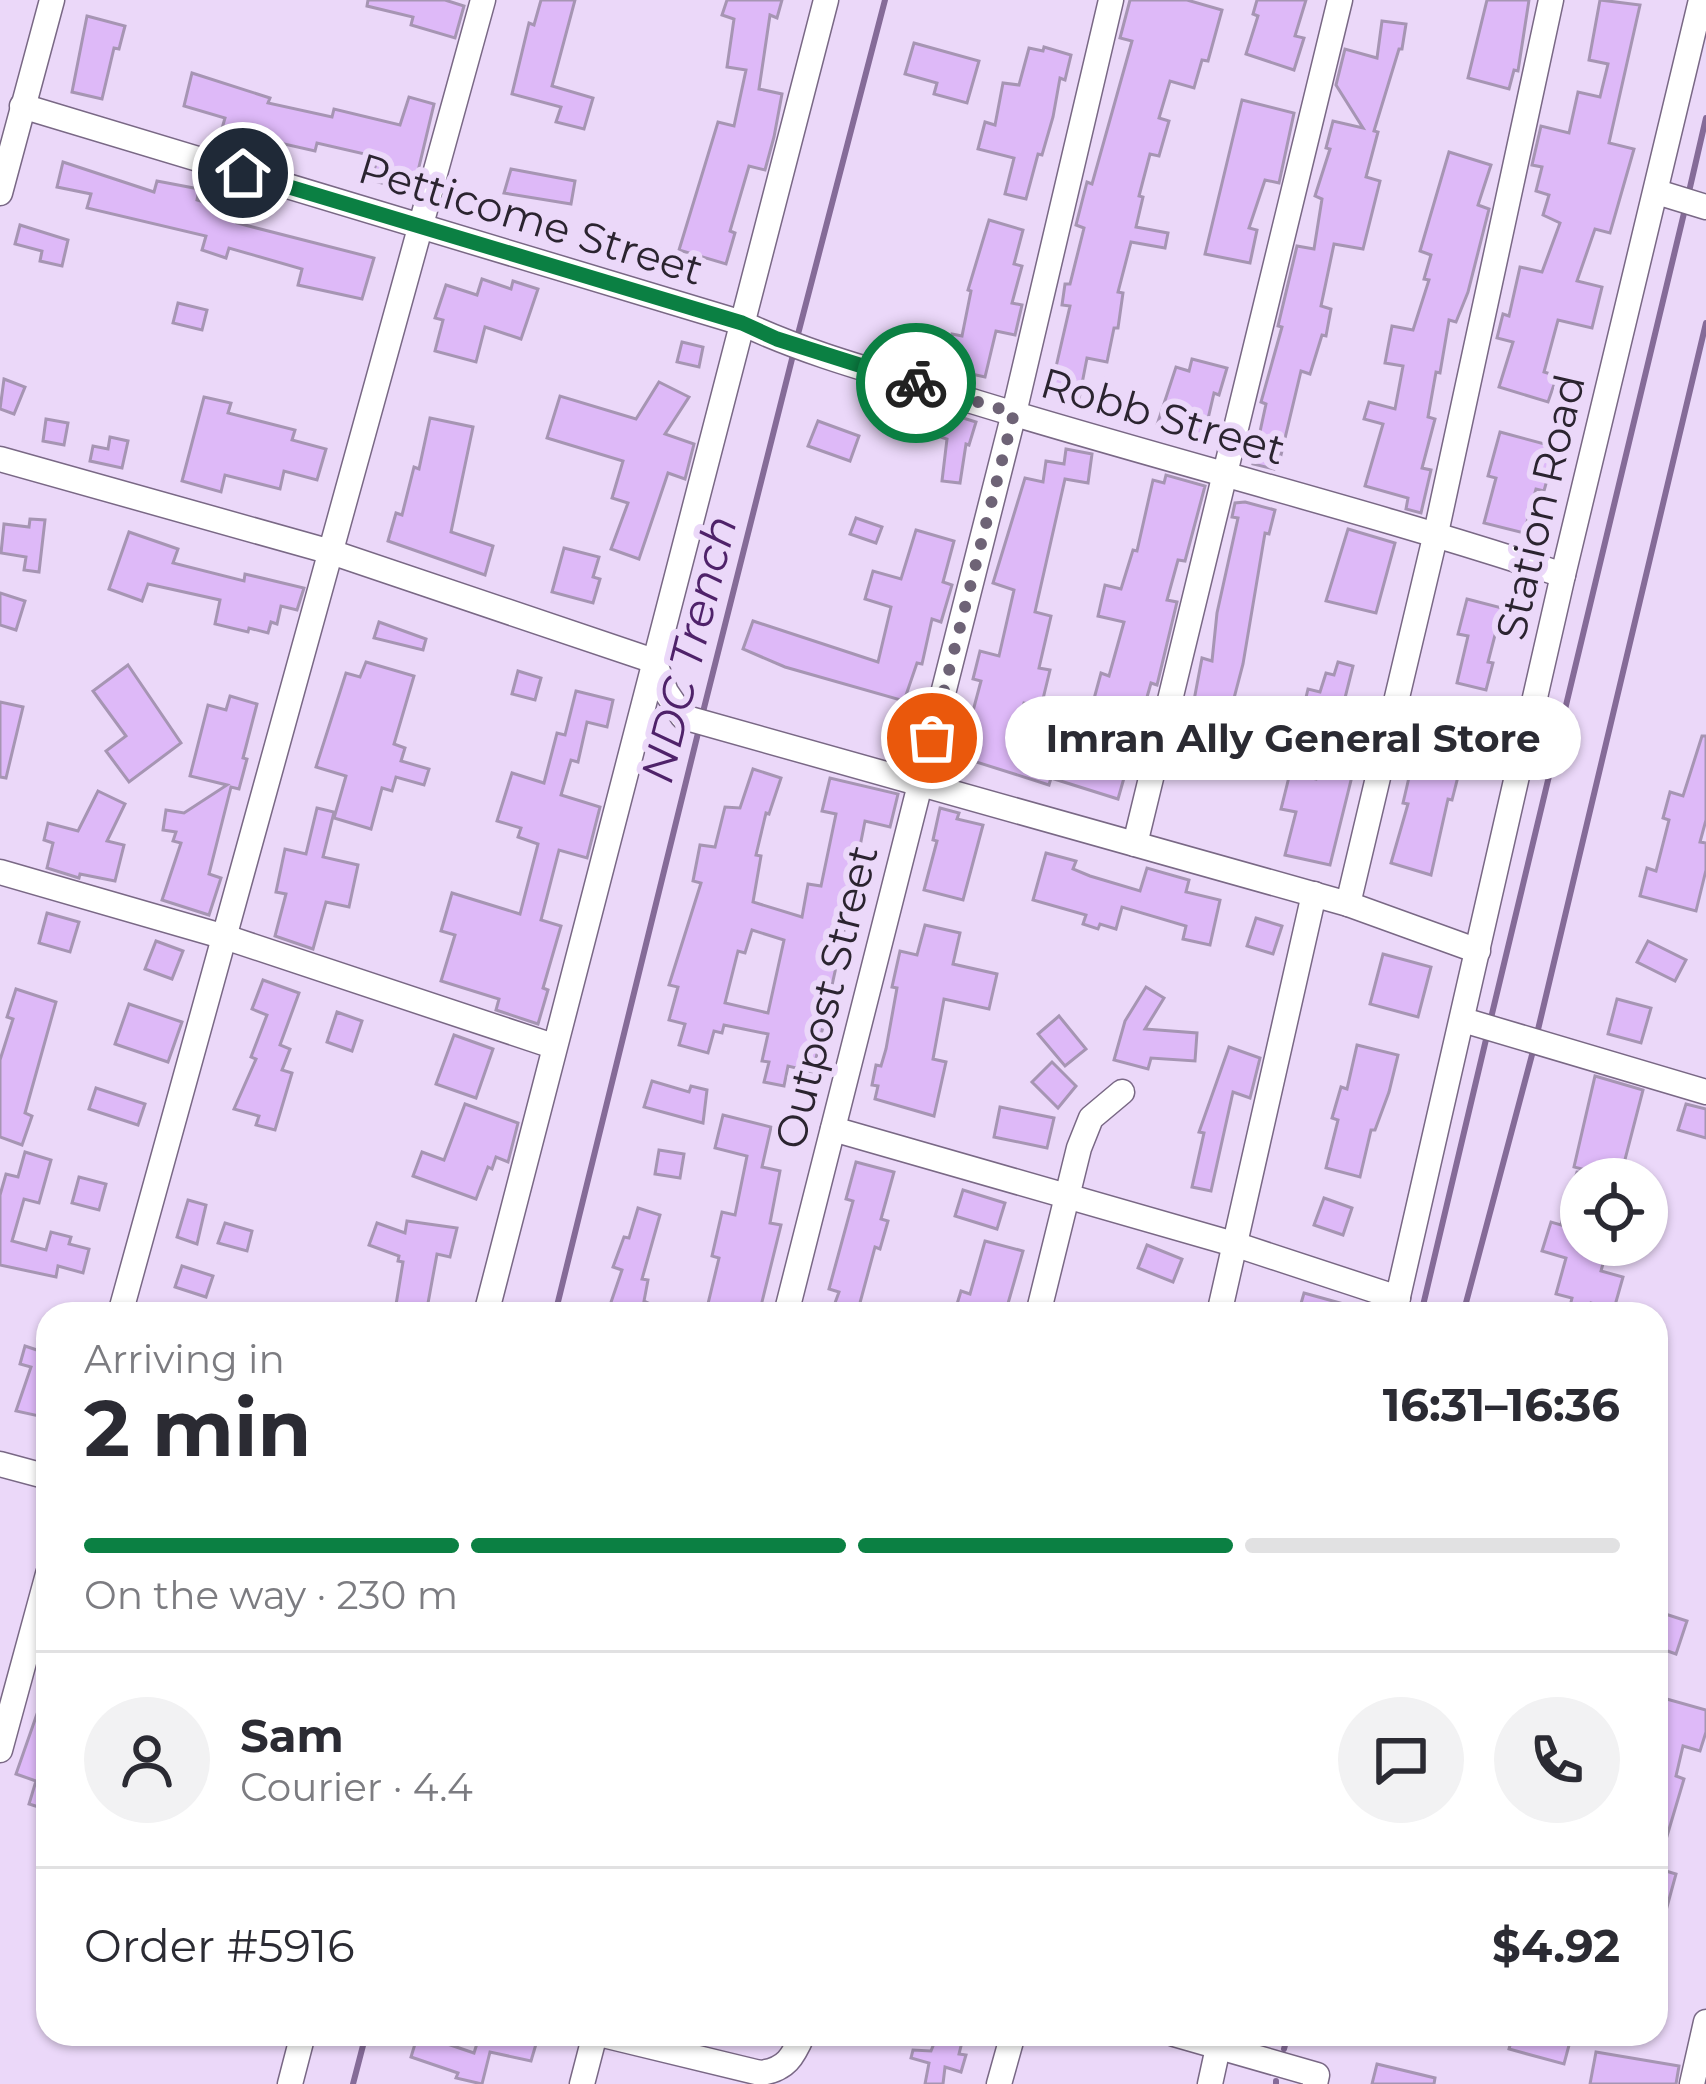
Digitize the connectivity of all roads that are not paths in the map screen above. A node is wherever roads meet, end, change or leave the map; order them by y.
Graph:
1 (52, 0) edge
2 (483, 0) edge
3 (826, 0) edge
4 (1111, 0) edge
5 (1340, 0) edge
6 (1551, 0) edge
7 (1701, 0) edge
8 (22, 106) junction
9 (1657, 192) junction
10 (0, 193) edge
11 (1706, 207) edge
12 (420, 226) junction
13 (742, 323) junction
14 (777, 339) joint
15 (1014, 413) junction
16 (0, 459) edge
17 (1226, 475) junction
18 (1436, 533) junction
19 (331, 552) junction
20 (1563, 575) junction
21 (653, 661) junction
22 (920, 784) junction
23 (1135, 844) junction
24 (0, 872) edge
25 (1314, 895) junction
26 (1348, 904) junction
27 (225, 937) junction
28 (1478, 951) junction
29 (1463, 1020) junction
30 (553, 1046) junction
31 (1122, 1092) dead end
32 (1706, 1092) edge
33 (833, 1129) junction
34 (1068, 1195) junction
35 (1237, 1245) junction
36 (123, 1302) edge
37 (489, 1302) edge
38 (789, 1302) edge
39 (1041, 1302) edge
40 (1222, 1302) edge
41 (1386, 1302) edge
42 (1397, 1302) edge
43 (0, 1464) edge
44 (36, 1474) edge
45 (36, 1618) edge
46 (0, 1750) edge
47 (1706, 2022) edge
48 (300, 2046) edge
49 (593, 2046) edge
50 (647, 2046) edge
51 (796, 2046) edge
52 (1010, 2046) edge
53 (1219, 2046) edge
54 (1237, 2046) edge
55 (290, 2084) edge
56 (582, 2084) edge
57 (999, 2084) edge
58 (1210, 2084) edge
59 (1315, 2084) edge
60 (1691, 2084) edge

1 - 8 street
2 - 12 street
3 - 13 street
4 - 15 street, Outpost Street
5 - 17 street
6 - 18 street
7 - 9 street, Station Road
8 - 10 street
8 - 12 street, Petticome Street
9 - 11 street
9 - 20 street, Station Road
12 - 13 street, Petticome Street
12 - 19 street
13 - 14 street, Petticome Street
13 - 21 street
14 - 15 street, Robb Street
15 - 17 street, Robb Street
15 - 22 street, Outpost Street
16 - 19 street
17 - 18 street, Robb Street
17 - 23 street
18 - 20 street, Robb Street
18 - 26 street
19 - 21 street
19 - 27 street
20 - 28 street, Station Road
21 - 22 street
21 - 30 street
22 - 23 street
22 - 33 street, Outpost Street
23 - 25 street
24 - 27 street
25 - 26 street
25 - 35 street
26 - 28 street
27 - 30 street
27 - 36 street
28 - 29 street, Station Road
29 - 32 street
29 - 42 street, Station Road
30 - 37 street
31 - 34 street
33 - 34 street
33 - 38 street, Outpost Street
34 - 35 street
34 - 39 street
35 - 40 street
35 - 41 street
43 - 44 street
45 - 46 street
47 - 60 street
48 - 55 street
49 - 56 street
50 - 51 street
52 - 57 street
53 - 58 street
54 - 59 street

